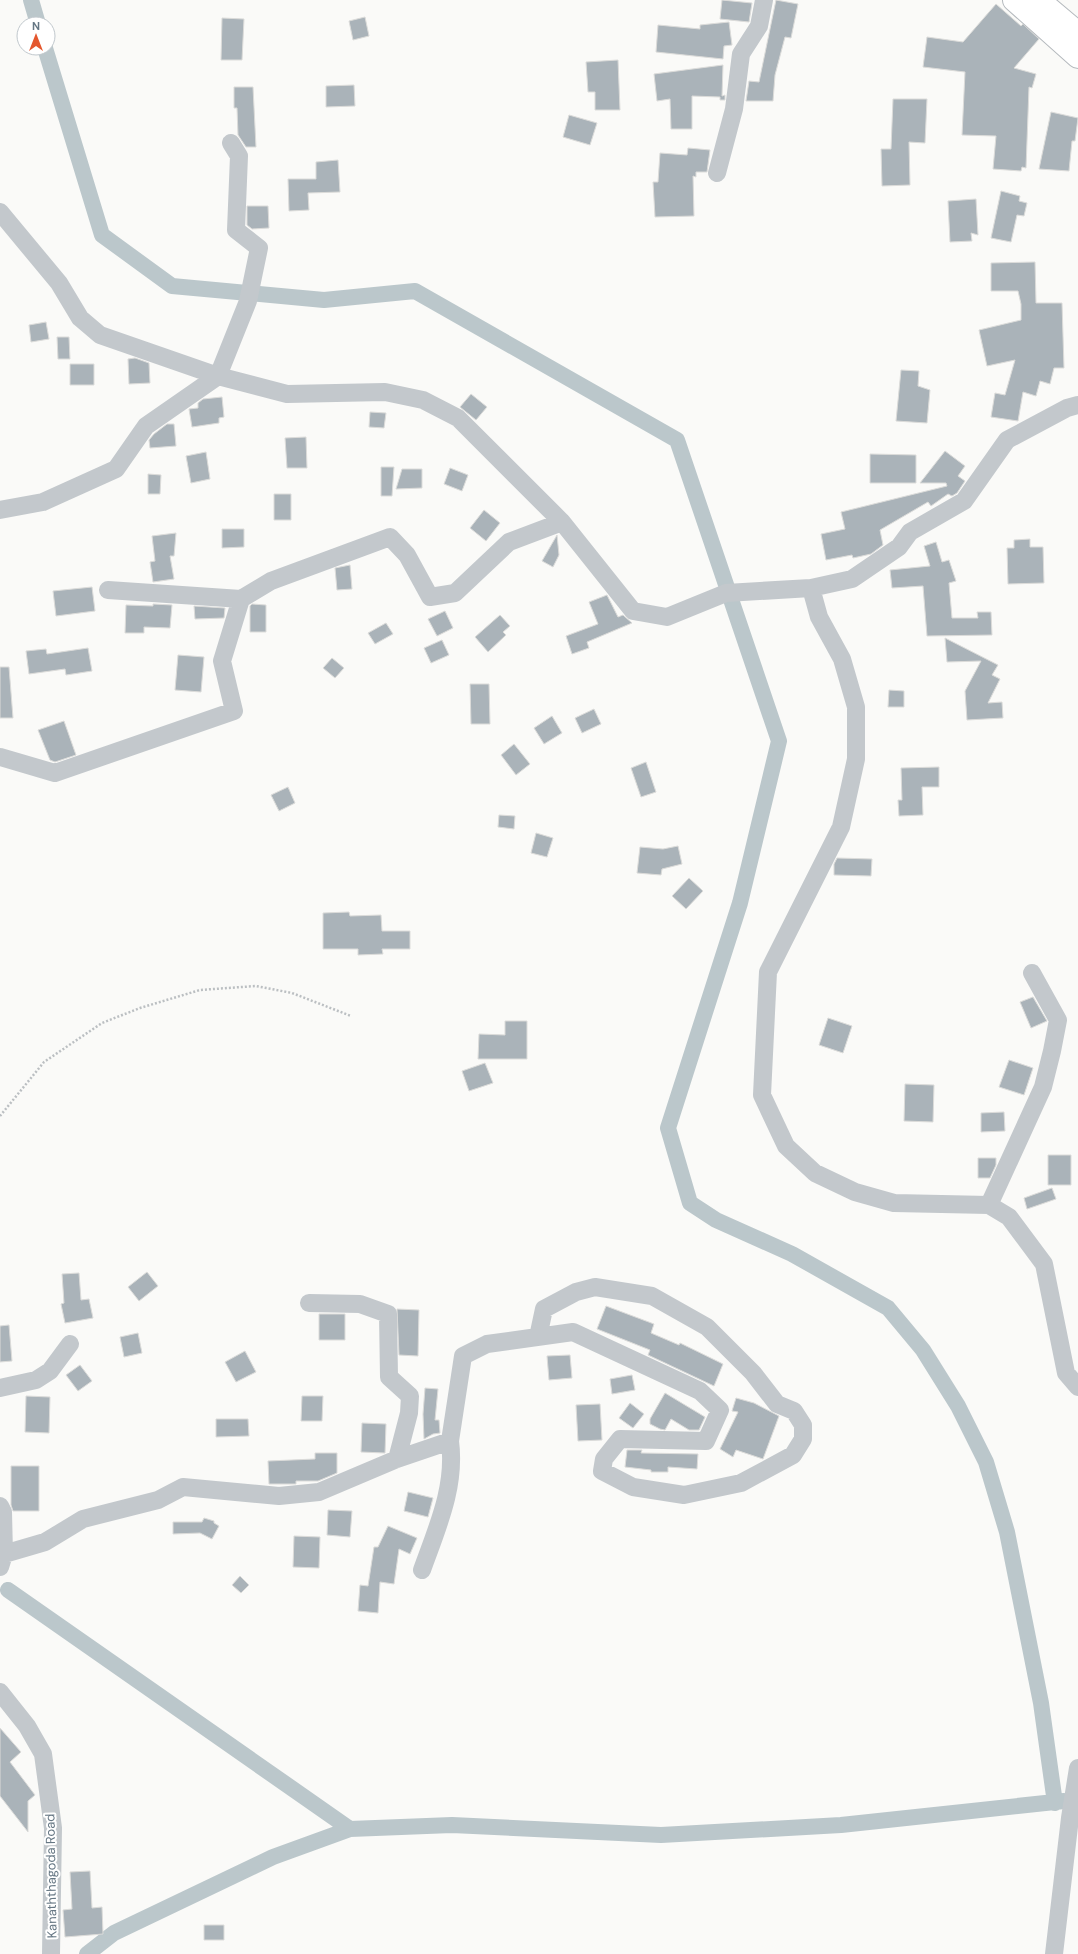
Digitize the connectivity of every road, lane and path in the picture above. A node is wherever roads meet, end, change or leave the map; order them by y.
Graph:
1 (764, 0) edge
2 (1014, 0) edge
3 (1038, 0) edge
4 (1078, 33) edge
5 (1078, 57) edge
6 (231, 143) dead end
7 (717, 173) dead end
8 (0, 212) edge
9 (218, 376) junction
10 (1078, 405) edge
11 (0, 510) edge
12 (562, 522) junction
13 (811, 588) junction
14 (108, 590) dead end
15 (241, 599) junction
16 (0, 757) edge
17 (1032, 973) dead end
18 (351, 1016) dead end
19 (0, 1116) edge
20 (989, 1205) junction
21 (309, 1302) dead end
22 (538, 1337) junction
23 (70, 1344) dead end
24 (1078, 1387) edge
25 (0, 1388) edge
26 (450, 1441) junction
27 (397, 1459) junction
28 (0, 1506) edge
29 (2, 1560) edge
30 (422, 1570) dead end
31 (0, 1692) edge
32 (1078, 1768) edge
33 (51, 1954) edge
34 (1054, 1954) edge

1 - 7 street
2 - 5 highway
3 - 4 highway
6 - 9 street
8 - 9 street
9 - 11 street
9 - 12 street
10 - 13 street
12 - 13 street
12 - 15 street
13 - 20 street
14 - 15 street
15 - 16 street
17 - 20 street
18 - 19 path
20 - 24 street
21 - 27 street
22 - 22 street
22 - 26 street
23 - 25 street
26 - 27 street
26 - 30 street
27 - 29 street
28 - 29 street
31 - 33 street, Kanaththagoda Road
32 - 34 street

